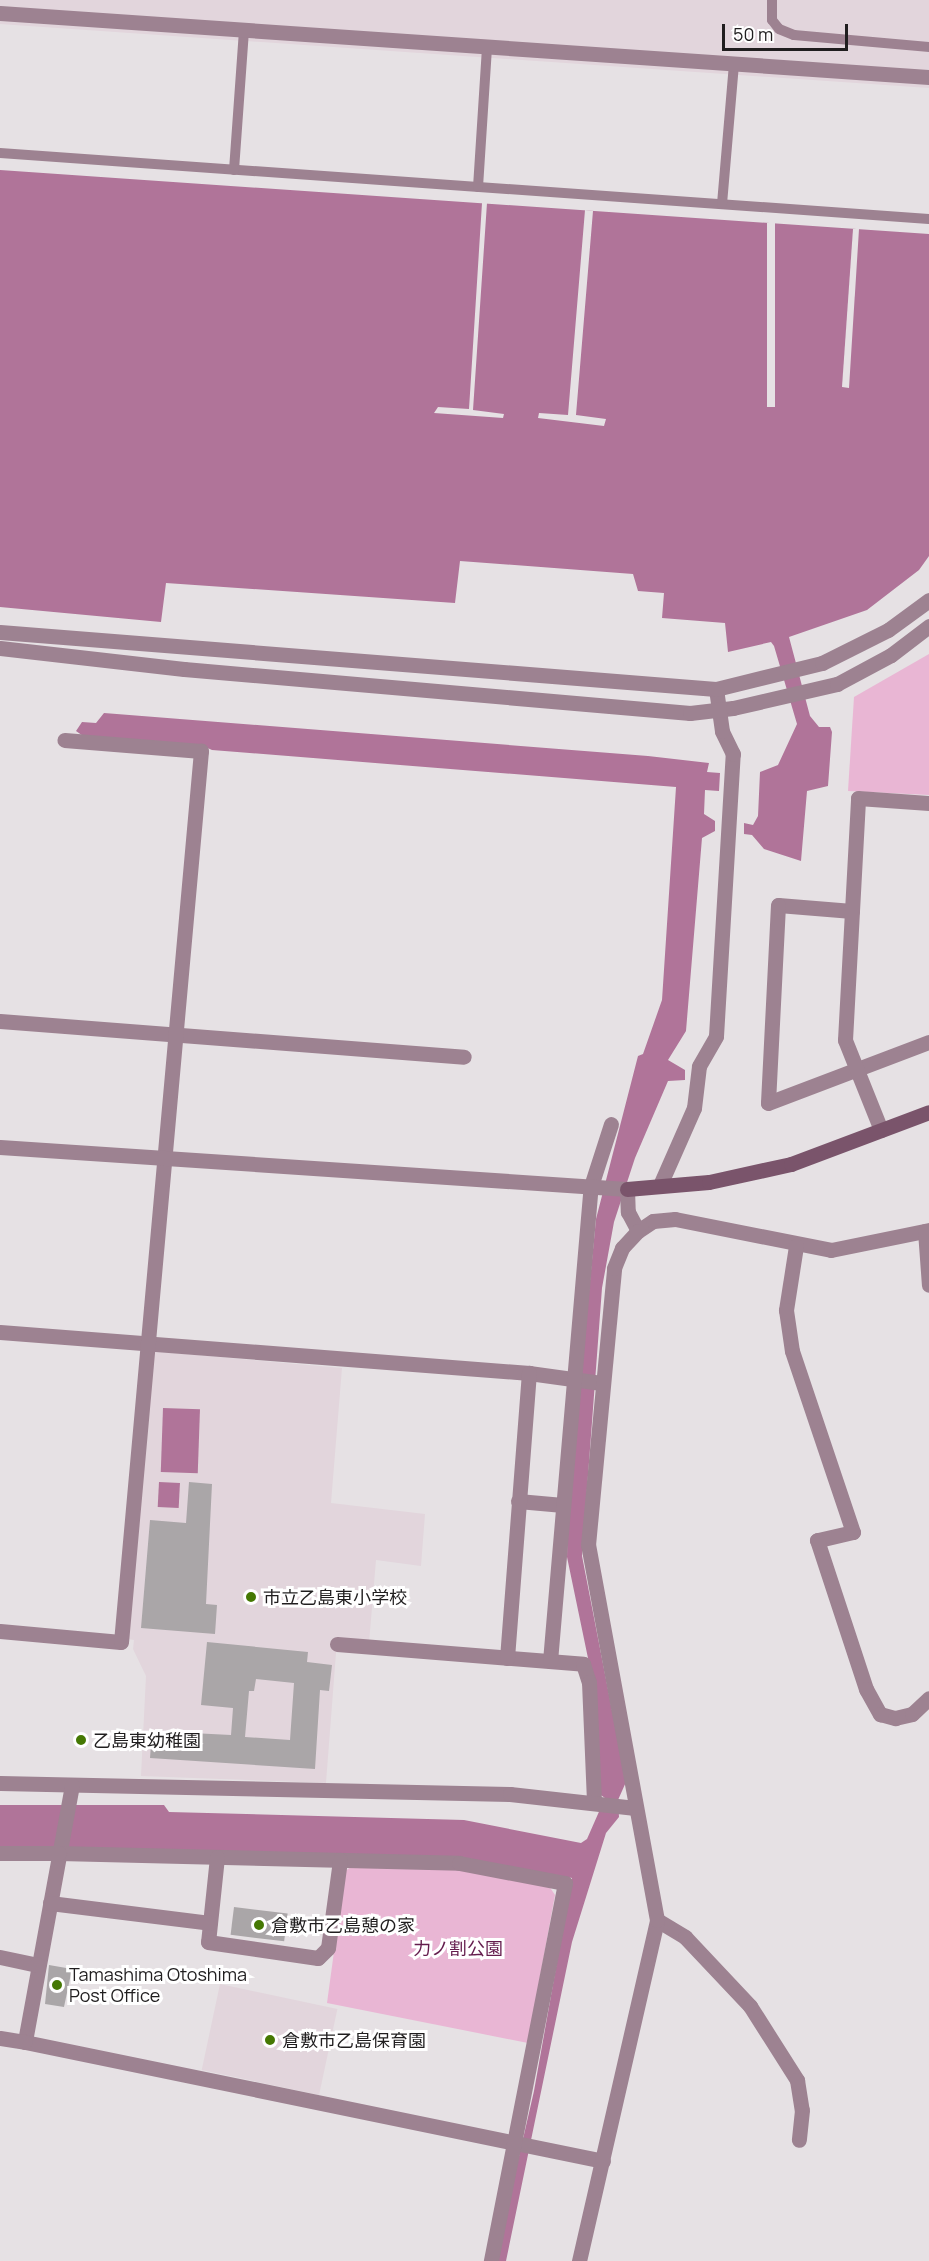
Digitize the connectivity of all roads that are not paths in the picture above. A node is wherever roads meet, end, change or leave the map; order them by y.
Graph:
1 (772, 0) edge
2 (0, 13) edge
3 (244, 30) junction
4 (929, 47) edge
5 (488, 48) junction
6 (734, 63) junction
7 (929, 77) edge
8 (0, 153) edge
9 (234, 170) junction
10 (478, 187) junction
11 (722, 204) junction
12 (929, 219) edge
13 (929, 600) edge
14 (929, 626) edge
15 (0, 632) edge
16 (0, 648) edge
17 (716, 689) junction
18 (719, 710) junction
19 (64, 740) dead end
20 (929, 803) edge
21 (852, 911) junction
22 (0, 1021) edge
23 (174, 1035) junction
24 (929, 1042) edge
25 (464, 1057) dead end
26 (856, 1069) junction
27 (929, 1112) edge
28 (611, 1124) dead end
29 (881, 1130) junction
30 (0, 1148) edge
31 (164, 1157) junction
32 (660, 1185) junction
33 (591, 1186) junction
34 (627, 1189) junction
35 (638, 1231) junction
36 (927, 1231) edge
37 (796, 1246) junction
38 (929, 1285) edge
39 (0, 1332) edge
40 (148, 1343) junction
41 (529, 1373) junction
42 (574, 1378) junction
43 (601, 1383) junction
44 (518, 1501) junction
45 (562, 1504) junction
46 (0, 1631) edge
47 (337, 1644) dead end
48 (507, 1658) junction
49 (550, 1661) junction
50 (584, 1664) junction
51 (610, 1667) junction
52 (929, 1698) edge
53 (0, 1783) edge
54 (72, 1785) junction
55 (594, 1803) junction
56 (635, 1808) junction
57 (0, 1853) edge
58 (59, 1853) junction
59 (217, 1857) junction
60 (339, 1860) junction
61 (50, 1903) junction
62 (657, 1920) junction
63 (210, 1923) junction
64 (0, 1957) edge
65 (38, 1965) junction
66 (0, 2038) edge
67 (25, 2042) junction
68 (799, 2140) dead end
69 (516, 2145) junction
70 (603, 2161) junction
71 (491, 2261) edge
72 (579, 2261) edge

1 - 4 lane
2 - 3 street
3 - 5 street
3 - 9 lane
5 - 6 street
5 - 10 lane
6 - 7 street
6 - 11 lane
8 - 9 lane
9 - 10 lane
10 - 11 lane
11 - 12 lane
13 - 17 street
14 - 18 street
15 - 17 street
16 - 18 street
17 - 18 street
18 - 32 street
19 - 23 street
20 - 21 street
21 - 26 street
21 - 26 street
22 - 23 street
23 - 25 street
23 - 31 street
24 - 26 street
26 - 29 street
27 - 29 main road
28 - 33 street
29 - 32 main road
30 - 31 street
31 - 33 street
31 - 40 street
32 - 34 main road
33 - 34 street
33 - 42 street
34 - 35 street
35 - 37 street
35 - 43 street
36 - 37 street
36 - 38 street
37 - 52 street
39 - 40 street
40 - 41 street
40 - 46 street
41 - 42 street
41 - 44 street
42 - 43 street
42 - 45 street
43 - 51 street
44 - 45 street
44 - 48 street
45 - 49 street
47 - 48 street
48 - 49 street
49 - 50 street
50 - 51 street
50 - 55 street
51 - 56 street
53 - 54 street
54 - 55 street
54 - 58 street
55 - 56 street
56 - 62 street
57 - 58 street
58 - 59 street
58 - 61 street
59 - 60 street
59 - 63 street
60 - 63 street
60 - 69 street
61 - 63 street
61 - 65 street
62 - 68 street
62 - 70 street
64 - 65 street
65 - 67 street
66 - 67 street
67 - 69 street
69 - 70 street
69 - 71 street
70 - 72 street

